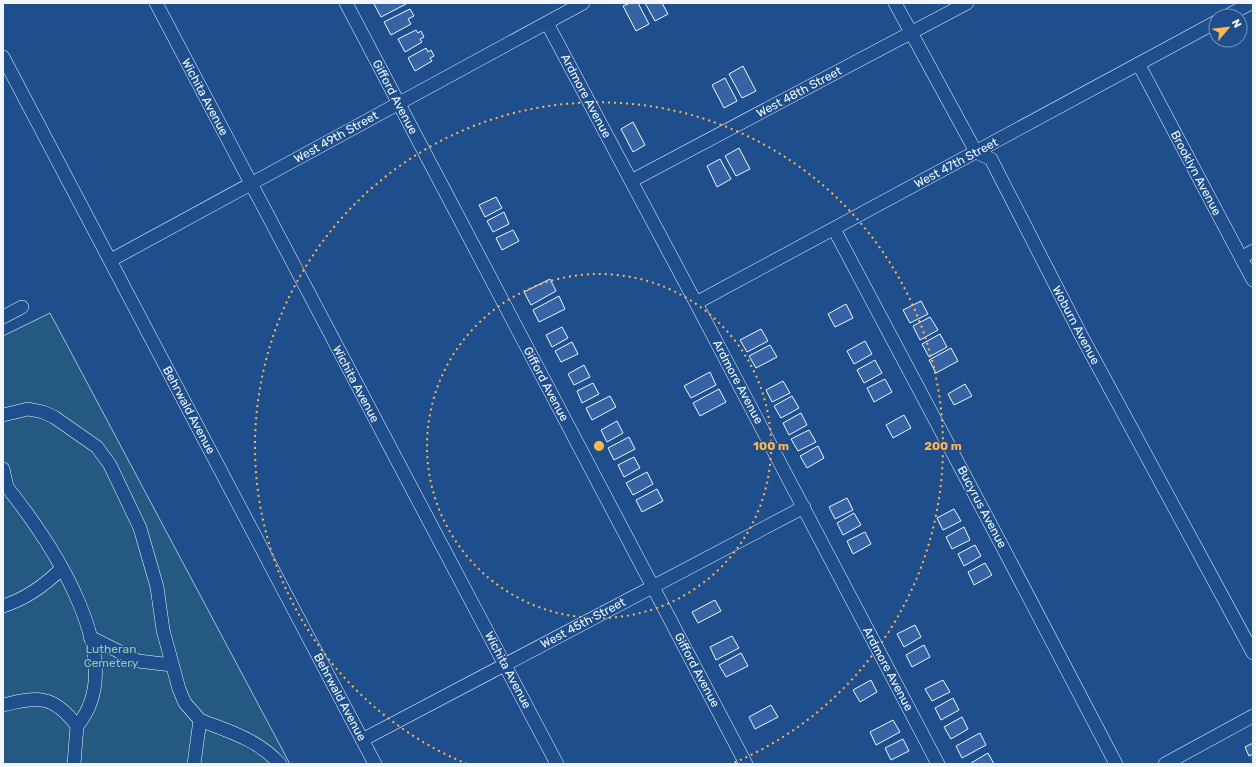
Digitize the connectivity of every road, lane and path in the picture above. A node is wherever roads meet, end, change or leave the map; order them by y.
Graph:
1 (156, 3) edge
2 (346, 3) edge
3 (583, 3) edge
4 (895, 3) edge
5 (967, 3) edge
6 (1251, 3) edge
7 (1242, 8) edge
8 (546, 22) junction
9 (1208, 26) edge
10 (911, 34) junction
11 (3, 57) edge
12 (1139, 65) junction
13 (6, 72) edge
14 (398, 103) junction
15 (976, 152) junction
16 (631, 181) junction
17 (250, 185) junction
18 (834, 229) junction
19 (1253, 251) edge
20 (1241, 258) junction
21 (111, 260) junction
22 (1253, 280) edge
23 (696, 303) junction
24 (22, 307) dead end
25 (3, 317) edge
26 (3, 415) edge
27 (3, 469) edge
28 (5, 486) edge
29 (804, 507) junction
30 (61, 569) junction
31 (652, 586) junction
32 (3, 606) edge
33 (90, 637) junction
34 (1253, 653) edge
35 (505, 664) junction
36 (172, 665) junction
37 (3, 705) edge
38 (1253, 716) edge
39 (200, 720) junction
40 (76, 726) junction
41 (362, 740) junction
42 (74, 764) edge
43 (194, 764) edge
44 (280, 764) edge
45 (375, 764) edge
46 (557, 764) edge
47 (746, 764) edge
48 (938, 764) edge
49 (1116, 764) edge
50 (1165, 764) edge

1 - 17 street, Wichita Avenue
2 - 14 street, Gifford Avenue
3 - 8 street, West 49th Street
4 - 10 street, Woburn Avenue
5 - 10 street, West 48th Street
6 - 7 street
8 - 14 street, West 49th Street
8 - 16 street, Ardmore Avenue
9 - 12 street, West 47th Street
10 - 15 street, Woburn Avenue
10 - 16 street, West 48th Street
11 - 13 street, Behrwald Avenue
12 - 15 street, West 47th Street
12 - 20 street, Brooklyn Avenue
13 - 21 street, Behrwald Avenue
14 - 17 street, West 49th Street
14 - 31 street, Gifford Avenue
15 - 18 street, West 47th Street
15 - 34 street, Woburn Avenue
16 - 23 street, Ardmore Avenue
17 - 21 street, West 49th Street
17 - 35 street, Wichita Avenue
18 - 23 street, West 47th Street
18 - 49 street, Bucyrus Avenue
19 - 20 street
20 - 22 street, Brooklyn Avenue
21 - 41 street, Behrwald Avenue
23 - 29 street, Ardmore Avenue
24 - 25 street
26 - 36 street
27 - 28 street
28 - 30 street
29 - 31 street, West 45th Street
29 - 48 street, Ardmore Avenue
30 - 32 street
30 - 33 street
31 - 35 street, West 45th Street
31 - 47 street, Gifford Avenue
33 - 36 street
33 - 40 street
35 - 41 street, West 45th Street
35 - 46 street, Wichita Avenue
36 - 39 street
37 - 40 street
38 - 50 street
39 - 43 street
39 - 44 street
40 - 42 street
41 - 45 street, Behrwald Avenue

